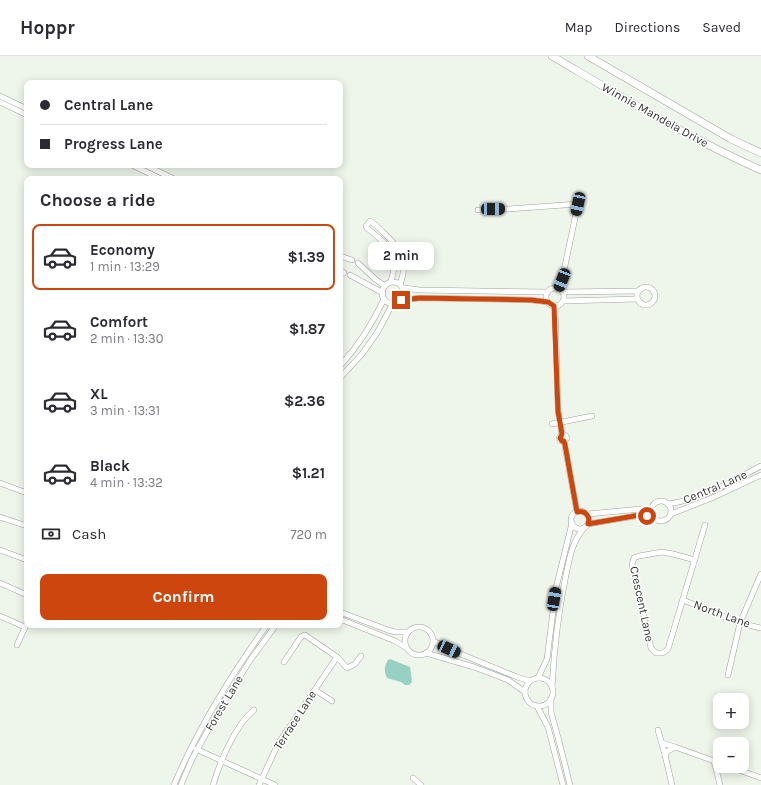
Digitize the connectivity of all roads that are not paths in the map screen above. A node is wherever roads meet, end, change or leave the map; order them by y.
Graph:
1 (552, 56) edge
2 (588, 56) edge
3 (0, 96) edge
4 (0, 102) edge
5 (24, 108) edge
6 (24, 114) edge
7 (761, 152) edge
8 (138, 168) edge
9 (150, 168) edge
10 (761, 170) edge
11 (156, 176) edge
12 (168, 176) edge
13 (478, 210) dead end
14 (343, 257) edge
15 (352, 260) dead end
16 (358, 263) dead end
17 (350, 276) dead end
18 (391, 282) junction
19 (385, 286) junction
20 (402, 286) junction
21 (561, 290) junction
22 (638, 291) junction
23 (547, 292) junction
24 (383, 293) junction
25 (384, 299) junction
26 (637, 299) junction
27 (401, 300) junction
28 (563, 301) junction
29 (548, 302) junction
30 (393, 303) junction
31 (554, 306) junction
32 (343, 362) edge
33 (343, 375) edge
34 (592, 416) dead end
35 (560, 422) junction
36 (552, 424) dead end
37 (761, 466) edge
38 (761, 475) edge
39 (0, 483) edge
40 (24, 492) edge
41 (668, 504) junction
42 (652, 508) junction
43 (577, 512) junction
44 (588, 514) junction
45 (671, 514) junction
46 (0, 517) edge
47 (654, 518) junction
48 (572, 523) junction
49 (588, 524) junction
50 (24, 525) edge
51 (706, 525) dead end
52 (584, 528) junction
53 (1, 552) edge
54 (24, 559) edge
55 (695, 560) junction
56 (761, 574) edge
57 (0, 583) edge
58 (24, 594) edge
59 (683, 600) junction
60 (343, 613) edge
61 (0, 616) edge
62 (343, 620) edge
63 (740, 622) junction
64 (24, 624) edge
65 (25, 628) edge
66 (265, 628) edge
67 (274, 628) edge
68 (761, 628) edge
69 (408, 632) junction
70 (432, 641) junction
71 (17, 645) dead end
72 (406, 647) junction
73 (426, 653) junction
74 (361, 656) dead end
75 (337, 657) junction
76 (284, 662) dead end
77 (728, 675) dead end
78 (538, 678) junction
79 (530, 681) junction
80 (552, 687) junction
81 (315, 690) junction
82 (525, 692) junction
83 (551, 698) junction
84 (332, 701) dead end
85 (537, 706) junction
86 (254, 710) dead end
87 (658, 730) dead end
88 (662, 743) junction
89 (192, 747) junction
90 (675, 747) junction
91 (198, 750) junction
92 (665, 755) junction
93 (221, 760) junction
94 (713, 761) edge
95 (717, 773) edge
96 (747, 773) edge
97 (262, 778) junction
98 (413, 778) dead end
99 (761, 778) edge
100 (174, 785) edge
101 (181, 785) edge
102 (213, 785) edge
103 (260, 785) edge
104 (275, 785) edge
105 (421, 785) edge
106 (563, 785) edge
107 (570, 785) edge
108 (672, 785) edge
109 (720, 785) edge

1 - 10 main road, Winnie Mandela Drive
2 - 7 main road, Winnie Mandela Drive
3 - 5 street
4 - 6 street
8 - 11 street
9 - 12 street
13 - 21 street
14 - 15 street
16 - 19 street
17 - 24 street
18 - 19 street
18 - 20 street
18 - 20 street
19 - 24 street
20 - 23 street
20 - 27 street
21 - 22 street
21 - 23 street
21 - 28 street
22 - 26 street
22 - 26 street
23 - 29 street
24 - 25 street
25 - 30 street
25 - 32 street
26 - 28 street
27 - 29 street
27 - 30 street
28 - 31 street
29 - 31 street
30 - 33 street
31 - 35 street
34 - 35 street
35 - 36 street
35 - 43 street
37 - 41 street, Central Lane
38 - 45 street, Central Lane
39 - 40 street
41 - 42 street, Central Lane
41 - 45 street, Central Lane
42 - 44 street, Central Lane
42 - 47 street
43 - 44 street, Central Lane
43 - 48 street
44 - 49 street
45 - 47 street, Central Lane
46 - 50 street
47 - 49 street, Central Lane
48 - 52 street
48 - 78 street
49 - 52 street
51 - 55 street, Crescent Lane
52 - 80 street
53 - 54 street
55 - 59 street, Crescent Lane
55 - 59 street, Crescent Lane
56 - 63 street
57 - 58 street
59 - 63 street, North Lane
60 - 69 street
61 - 64 street
62 - 72 street
63 - 68 street, North Lane
63 - 77 street
65 - 71 street
66 - 89 street, Forest Lane
67 - 91 street, Forest Lane
69 - 70 street
69 - 72 street
70 - 73 street
70 - 79 street
72 - 73 street
73 - 82 street
74 - 75 street
75 - 76 street
75 - 81 street, Terrace Lane
78 - 79 street
78 - 80 street
79 - 82 street
80 - 83 street
81 - 84 street
81 - 97 street, Terrace Lane
82 - 85 street
83 - 85 street
83 - 107 street
85 - 106 street
86 - 93 street
87 - 88 street
88 - 90 street
88 - 92 street
89 - 91 street
89 - 100 street, Forest Lane
90 - 92 street
90 - 94 street
91 - 93 street
91 - 101 street, Forest Lane
92 - 108 street
93 - 97 street
93 - 102 street
95 - 109 street
96 - 99 street
97 - 103 street, Terrace Lane
97 - 104 street
98 - 105 street

